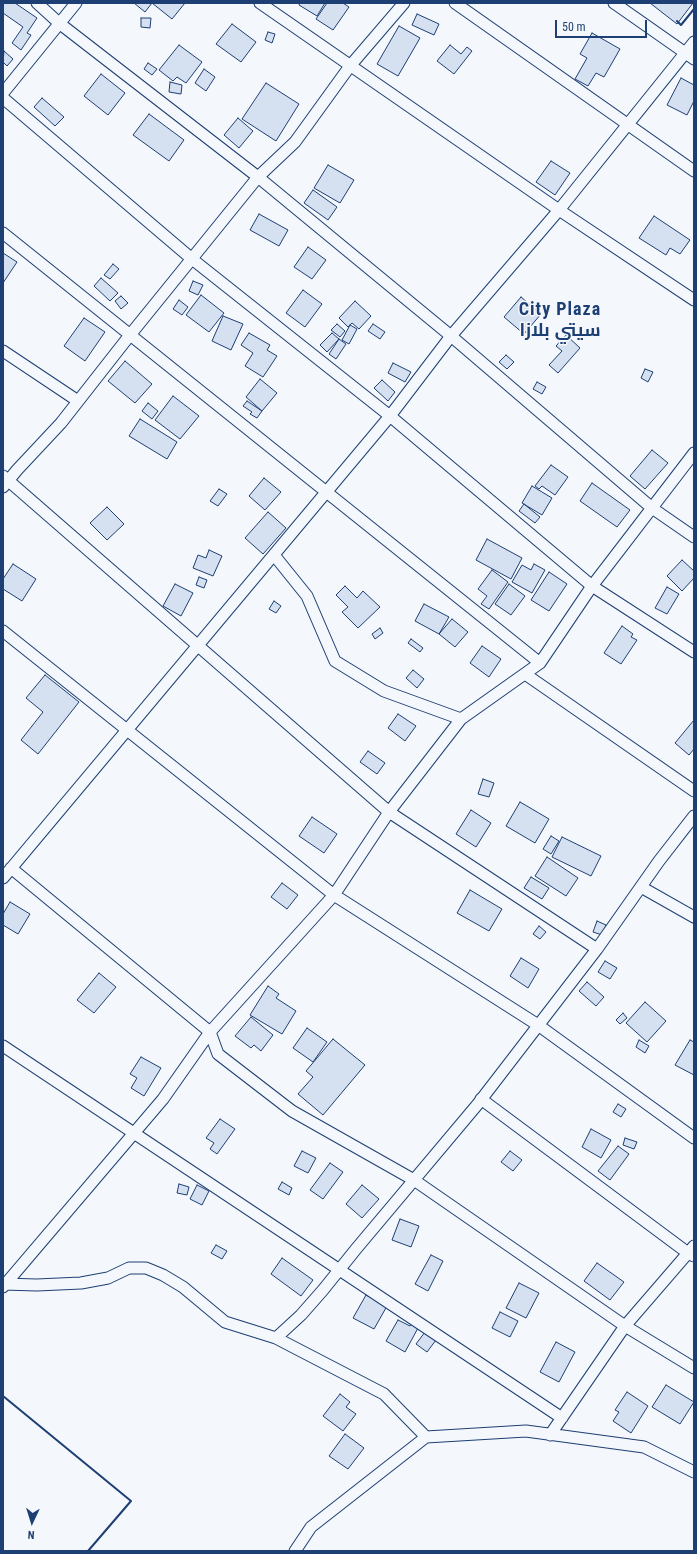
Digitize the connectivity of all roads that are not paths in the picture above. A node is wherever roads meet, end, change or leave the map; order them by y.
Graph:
1 (37, 3) edge
2 (76, 3) edge
3 (260, 3) edge
4 (404, 3) edge
5 (455, 3) edge
6 (614, 3) edge
7 (59, 23) junction
8 (694, 42) edge
9 (689, 56) edge
10 (350, 66) junction
11 (3, 93) edge
12 (3, 98) edge
13 (628, 124) junction
14 (694, 172) edge
15 (258, 177) junction
16 (559, 210) junction
17 (3, 233) edge
18 (192, 258) junction
19 (694, 300) edge
20 (130, 335) junction
21 (451, 336) junction
22 (3, 351) edge
23 (78, 401) junction
24 (390, 416) junction
25 (694, 453) edge
26 (5, 481) edge
27 (326, 493) junction
28 (652, 508) junction
29 (694, 537) edge
30 (274, 556) junction
31 (592, 586) junction
32 (3, 631) edge
33 (198, 645) junction
34 (694, 652) edge
35 (540, 663) junction
36 (525, 674) junction
37 (461, 719) junction
38 (128, 730) junction
39 (694, 791) edge
40 (389, 812) junction
41 (694, 816) edge
42 (11, 868) junction
43 (3, 878) edge
44 (642, 887) junction
45 (334, 895) junction
46 (694, 917) edge
47 (597, 949) junction
48 (538, 1025) junction
49 (210, 1032) junction
50 (3, 1046) edge
51 (482, 1099) junction
52 (134, 1133) junction
53 (694, 1138) edge
54 (414, 1180) junction
55 (692, 1252) edge
56 (339, 1270) junction
57 (4, 1285) edge
58 (626, 1326) junction
59 (276, 1338) junction
60 (694, 1368) edge
61 (562, 1418) junction
62 (550, 1435) junction
63 (426, 1437) junction
64 (694, 1472) edge
65 (294, 1551) edge

1 - 7 street
2 - 7 street
3 - 10 street
4 - 10 street
5 - 13 street
6 - 9 street
7 - 11 street
7 - 15 street
8 - 9 street
9 - 13 street
10 - 15 street
10 - 16 street
12 - 18 street
13 - 14 street
13 - 16 street
15 - 18 street
15 - 21 street
16 - 19 street
16 - 21 street
17 - 20 street
18 - 20 street
18 - 24 street
20 - 23 street
20 - 27 street
21 - 24 street
21 - 28 street
22 - 23 street
23 - 26 street
24 - 27 street
24 - 31 street
25 - 28 street
26 - 33 street
27 - 30 street
27 - 35 street
28 - 29 street
28 - 31 street
30 - 33 street
30 - 37 street
31 - 34 street
31 - 35 street
32 - 38 street
33 - 38 street
33 - 40 street
35 - 36 street
36 - 37 street
36 - 39 street
37 - 40 street
38 - 42 street
38 - 45 street
40 - 45 street
40 - 47 street
41 - 44 street
42 - 43 street
42 - 49 street
44 - 46 street
44 - 47 street
45 - 48 street
45 - 49 street
47 - 48 street
48 - 51 street
48 - 53 street
49 - 52 street
49 - 54 street
50 - 52 street
51 - 54 street
51 - 55 street
52 - 56 street
52 - 57 street
54 - 56 street
54 - 58 street
55 - 58 street
56 - 59 street
56 - 61 street
57 - 59 street
58 - 60 street
58 - 61 street
59 - 63 street
61 - 62 street
62 - 63 street
62 - 64 street
63 - 65 street

